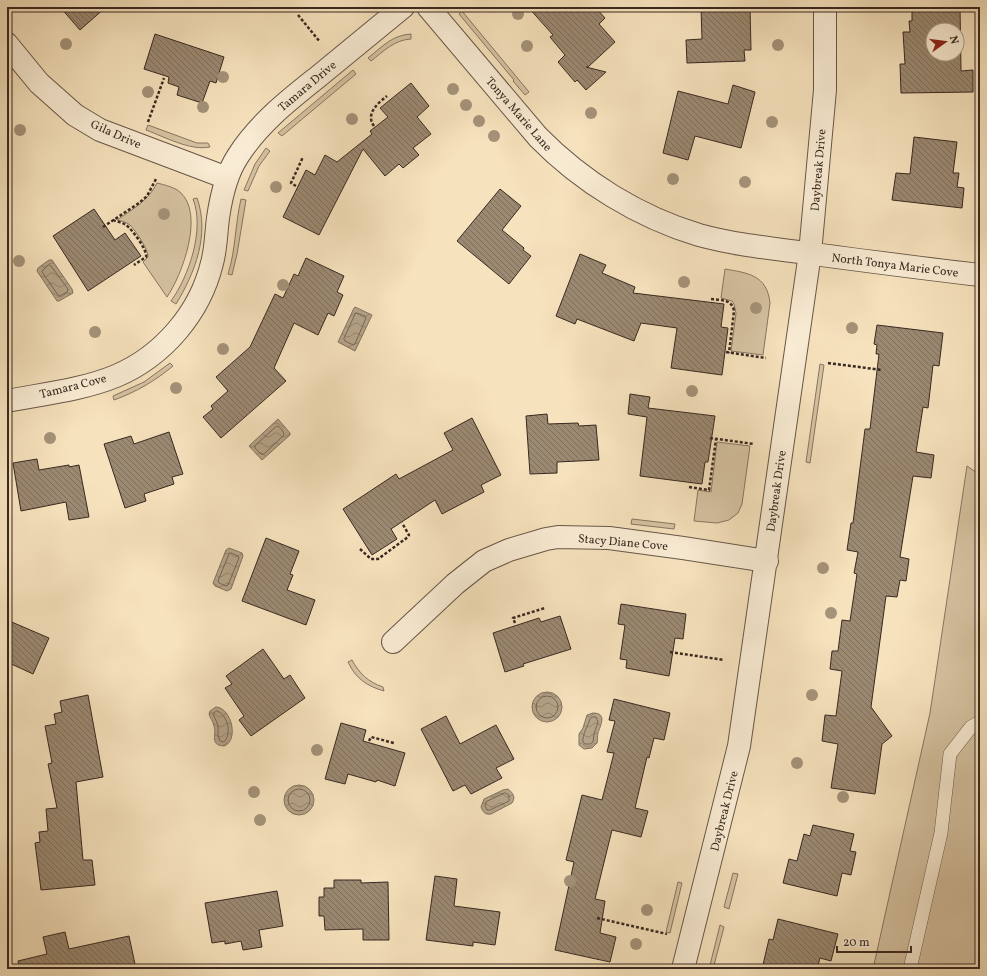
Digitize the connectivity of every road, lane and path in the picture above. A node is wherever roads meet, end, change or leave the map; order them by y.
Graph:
1 (403, 7) edge
2 (428, 7) edge
3 (825, 7) edge
4 (298, 15) dead end
5 (320, 42) dead end
6 (7, 44) edge
7 (164, 78) dead end
8 (387, 96) dead end
9 (148, 122) dead end
10 (374, 126) dead end
11 (304, 158) dead end
12 (227, 178) junction
13 (156, 179) dead end
14 (296, 186) dead end
15 (113, 220) junction
16 (103, 227) dead end
17 (810, 254) junction
18 (134, 265) dead end
19 (980, 275) edge
20 (711, 299) dead end
21 (766, 358) dead end
22 (828, 363) dead end
23 (882, 370) dead end
24 (7, 401) edge
25 (710, 438) dead end
26 (716, 439) junction
27 (754, 444) dead end
28 (689, 487) dead end
29 (402, 523) dead end
30 (360, 549) dead end
31 (767, 561) junction
32 (545, 608) dead end
33 (515, 623) dead end
34 (393, 642) dead end
35 (670, 652) dead end
36 (724, 660) dead end
37 (980, 722) edge
38 (369, 741) dead end
39 (394, 743) dead end
40 (597, 918) dead end
41 (669, 935) dead end
42 (684, 969) edge
43 (910, 969) edge

1 - 12 street, Tamara Drive
2 - 17 street, Tonya Marie Lane
3 - 17 street, Daybreak Drive
4 - 5 path
6 - 12 street, Gila Drive
7 - 9 path
8 - 10 path
11 - 14 path
12 - 24 street, Tamara Cove
13 - 15 path
15 - 16 path
15 - 18 path
17 - 19 street, North Tonya Marie Cove
17 - 31 street, Daybreak Drive
20 - 21 path
22 - 23 path
25 - 26 path
26 - 27 path
26 - 28 path
29 - 30 path
31 - 34 street, Stacy Diane Cove
31 - 42 street, Daybreak Drive
32 - 33 path
35 - 36 path
37 - 43 lane
38 - 39 path
40 - 41 path

